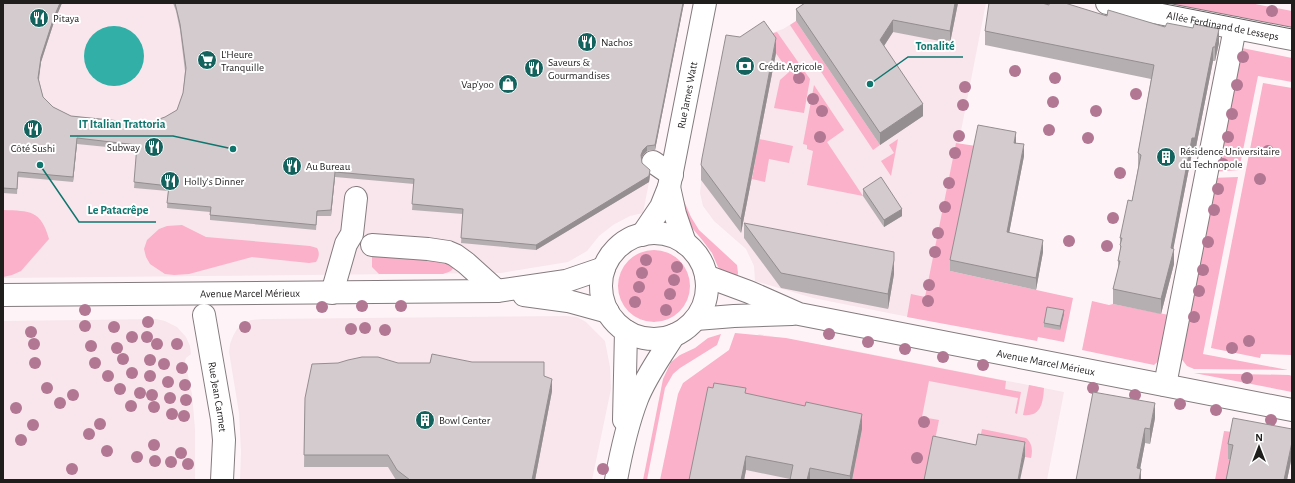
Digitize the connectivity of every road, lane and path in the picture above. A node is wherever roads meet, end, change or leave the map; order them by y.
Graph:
1 (705, 3) edge
2 (1107, 3) edge
3 (1235, 28) junction
4 (1292, 39) edge
5 (653, 162) dead end
6 (671, 181) junction
7 (356, 198) dead end
8 (642, 235) junction
9 (685, 243) junction
10 (372, 245) dead end
11 (604, 268) junction
12 (706, 276) junction
13 (497, 291) junction
14 (332, 293) junction
15 (3, 295) edge
16 (608, 312) junction
17 (799, 314) junction
18 (204, 315) dead end
19 (696, 319) junction
20 (626, 331) junction
21 (674, 335) junction
22 (1165, 385) junction
23 (1292, 410) edge
24 (623, 443) junction
25 (222, 480) edge
26 (616, 480) edge

1 - 6 street, Rue James Watt
2 - 3 street, Allée Ferdinand de Lesseps
3 - 4 street, Allée Ferdinand de Lesseps
3 - 22 street
5 - 6 street
6 - 8 street, Rue James Watt
6 - 9 street, Rue James Watt
7 - 14 street
8 - 9 street
8 - 11 street
9 - 12 street
10 - 13 street
11 - 13 street, Avenue Marcel Mérieux
11 - 16 street
12 - 17 street, Avenue Marcel Mérieux
12 - 19 street
13 - 14 street, Avenue Marcel Mérieux
13 - 16 street, Avenue Marcel Mérieux
14 - 15 street, Avenue Marcel Mérieux
16 - 20 street
17 - 19 street, Avenue Marcel Mérieux
17 - 22 street, Avenue Marcel Mérieux
18 - 25 street, Rue Jean Carmet
19 - 21 street
20 - 21 street
20 - 24 street
21 - 24 street
22 - 23 street, Avenue Marcel Mérieux
24 - 26 street

